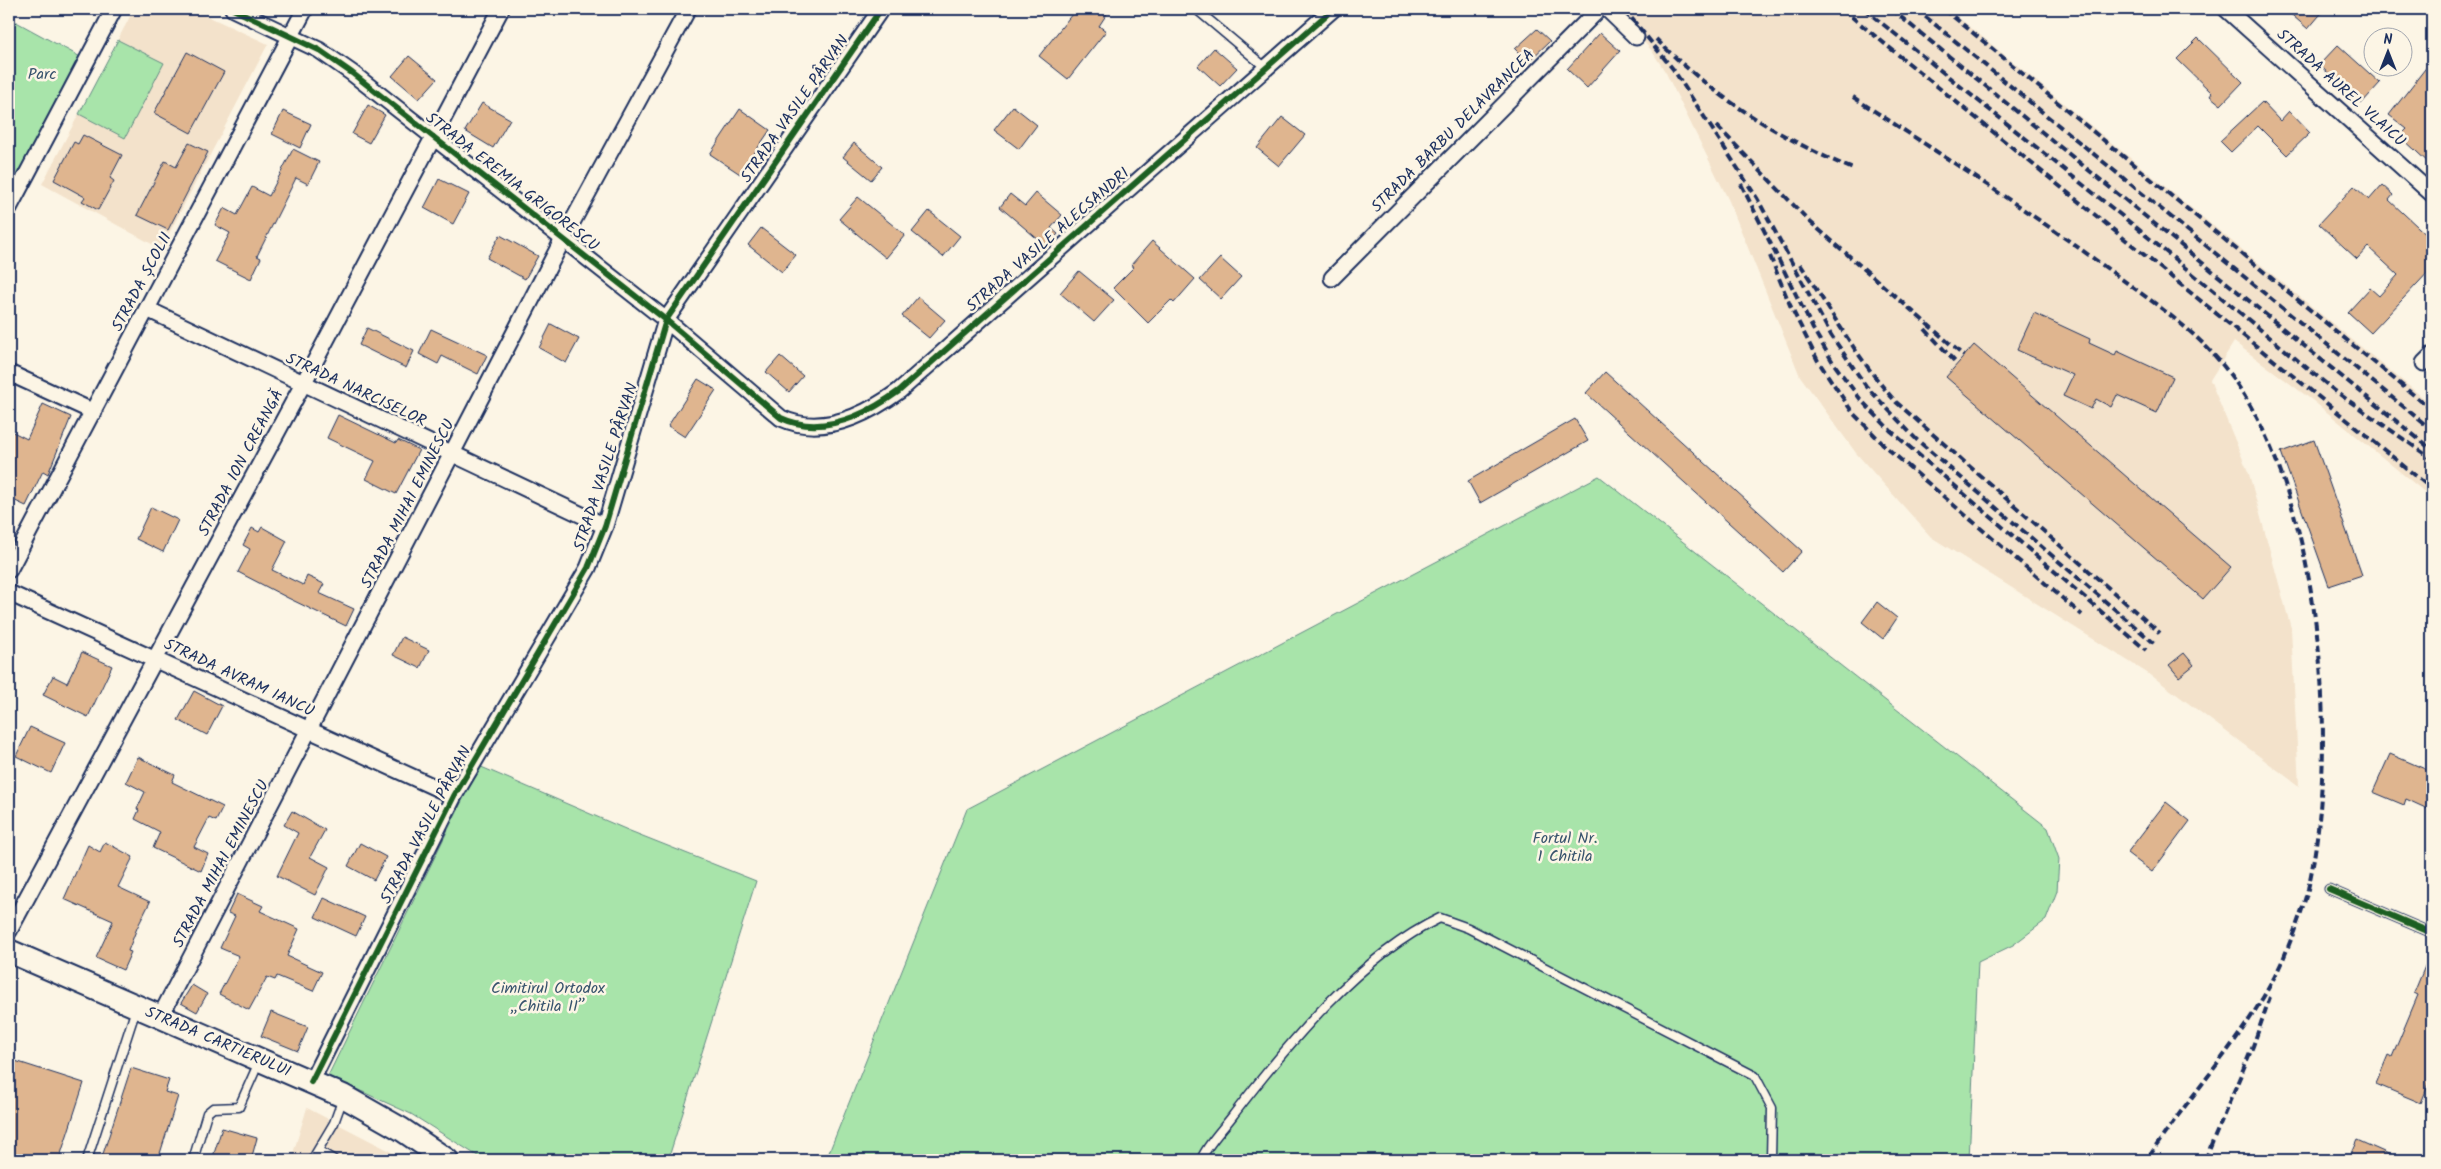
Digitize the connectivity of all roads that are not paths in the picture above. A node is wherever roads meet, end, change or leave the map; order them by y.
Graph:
1 (114, 9) edge
2 (233, 9) edge
3 (305, 9) edge
4 (500, 9) edge
5 (688, 9) edge
6 (881, 9) edge
7 (1196, 9) edge
8 (1333, 9) edge
9 (1599, 9) edge
10 (1607, 9) edge
11 (2226, 9) edge
12 (291, 35) junction
13 (1636, 37) dead end
14 (1265, 67) junction
15 (431, 138) junction
16 (2432, 194) edge
17 (9, 208) edge
18 (563, 239) junction
19 (1332, 278) dead end
20 (147, 310) junction
21 (666, 320) junction
22 (9, 373) edge
23 (303, 384) junction
24 (760, 400) joint
25 (94, 412) junction
26 (454, 454) junction
27 (606, 526) junction
28 (9, 570) edge
29 (9, 593) edge
30 (156, 658) junction
31 (310, 730) junction
32 (454, 796) junction
33 (2329, 889) dead end
34 (9, 931) edge
35 (2432, 933) edge
36 (9, 951) edge
37 (137, 1007) junction
38 (160, 1017) junction
39 (260, 1060) junction
40 (311, 1082) junction
41 (344, 1096) junction
42 (319, 1151) junction
43 (87, 1160) edge
44 (193, 1160) edge
45 (312, 1160) edge
46 (334, 1160) edge
47 (447, 1160) edge
48 (1201, 1160) edge
49 (1771, 1160) edge

1 - 17 street
2 - 12 street, STRADA EREMIA GRIGORESCU
3 - 12 street, STRADA ȘCOLII
4 - 15 street, STRADA ION CREANGĂ
5 - 18 street, STRADA MIHAI EMINESCU
6 - 21 street, STRADA VASILE PÂRVAN
7 - 14 lane
8 - 14 street, STRADA VASILE ALECSANDRI
9 - 19 street, STRADA BARBU DELAVRANCEA
10 - 13 street
11 - 16 street, STRADA AUREL VLAICU
12 - 15 street, STRADA EREMIA GRIGORESCU
12 - 20 street, STRADA ȘCOLII
14 - 24 street, STRADA VASILE ALECSANDRI
15 - 18 street, STRADA EREMIA GRIGORESCU
15 - 23 street, STRADA ION CREANGĂ
18 - 21 street, STRADA EREMIA GRIGORESCU
18 - 26 street, STRADA MIHAI EMINESCU
20 - 23 street, STRADA NARCISELOR
20 - 25 street, STRADA ȘCOLII
21 - 24 street, STRADA EREMIA GRIGORESCU
21 - 27 street, STRADA VASILE PÂRVAN
22 - 25 street
23 - 26 street, STRADA NARCISELOR
23 - 30 street, STRADA ION CREANGĂ
25 - 28 street, STRADA ȘCOLII
26 - 27 street, STRADA NARCISELOR
26 - 31 street, STRADA MIHAI EMINESCU
27 - 32 street, STRADA VASILE PÂRVAN
29 - 30 street, STRADA AVRAM IANCU
30 - 31 street, STRADA AVRAM IANCU
30 - 34 street, STRADA ION CREANGĂ
31 - 32 street, STRADA AVRAM IANCU
31 - 38 street, STRADA MIHAI EMINESCU
32 - 40 street, STRADA VASILE PÂRVAN
33 - 35 lane
36 - 37 street, STRADA CARTIERULUI
37 - 38 street, STRADA CARTIERULUI
37 - 43 lane
38 - 39 street, STRADA CARTIERULUI
39 - 40 street, STRADA CARTIERULUI
39 - 44 lane
40 - 41 street, STRADA CARTIERULUI
41 - 42 lane
41 - 47 street, STRADA CARTIERULUI
42 - 45 lane
42 - 46 lane
48 - 49 lane

